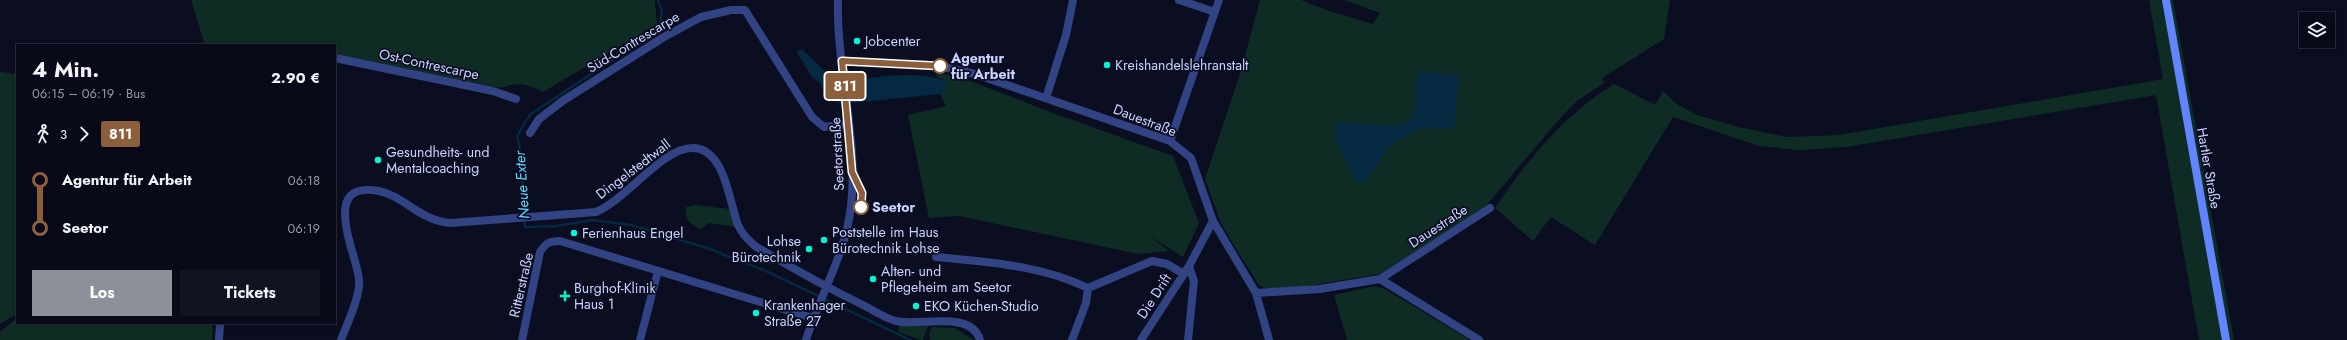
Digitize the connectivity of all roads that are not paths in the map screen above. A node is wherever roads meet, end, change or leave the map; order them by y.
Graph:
1 (838, 0) edge
2 (1073, 0) edge
3 (1179, 0) edge
4 (1219, 0) edge
5 (2166, 0) edge
6 (1215, 12) junction
7 (336, 58) edge
8 (842, 61) junction
9 (1046, 98) junction
10 (516, 100) dead end
11 (848, 124) junction
12 (530, 133) dead end
13 (1170, 140) junction
14 (1490, 208) dead end
15 (1213, 221) junction
16 (936, 257) dead end
17 (1189, 266) junction
18 (658, 271) junction
19 (1184, 274) junction
20 (1380, 279) junction
21 (1088, 288) junction
22 (824, 290) junction
23 (1256, 293) junction
24 (813, 318) junction
25 (220, 324) edge
26 (219, 340) edge
27 (341, 340) edge
28 (522, 340) edge
29 (640, 340) edge
30 (806, 340) edge
31 (980, 340) edge
32 (1072, 340) edge
33 (1141, 340) edge
34 (1188, 340) edge
35 (1268, 340) edge
36 (1478, 340) edge
37 (2226, 340) edge

1 - 8 street, Seetorstraße
2 - 9 street
3 - 6 street
4 - 6 street
5 - 37 main road, Hartler Straße
6 - 13 street
7 - 10 street, Ost-Contrescarpe
8 - 9 street, Dauestraße
8 - 11 street, Seetorstraße
9 - 13 street, Dauestraße
11 - 12 street, Süd-Contrescarpe
11 - 22 street, Seetorstraße
13 - 15 street, Dauestraße
14 - 20 street, Dauestraße
15 - 17 street, Die Drift
15 - 23 street, Dauestraße
16 - 21 street
17 - 19 street, Die Drift
17 - 34 street, Die Drift
18 - 24 street
18 - 28 street, Ritterstraße
18 - 29 street
19 - 21 street
19 - 33 street, Die Drift
20 - 23 street, Dauestraße
20 - 36 street
21 - 32 street
22 - 24 street, Seetorstraße
22 - 27 street, Dingelstedtwall
22 - 31 street, Dingelstedtwall
23 - 35 street
24 - 30 street, Seetorstraße
25 - 26 street

